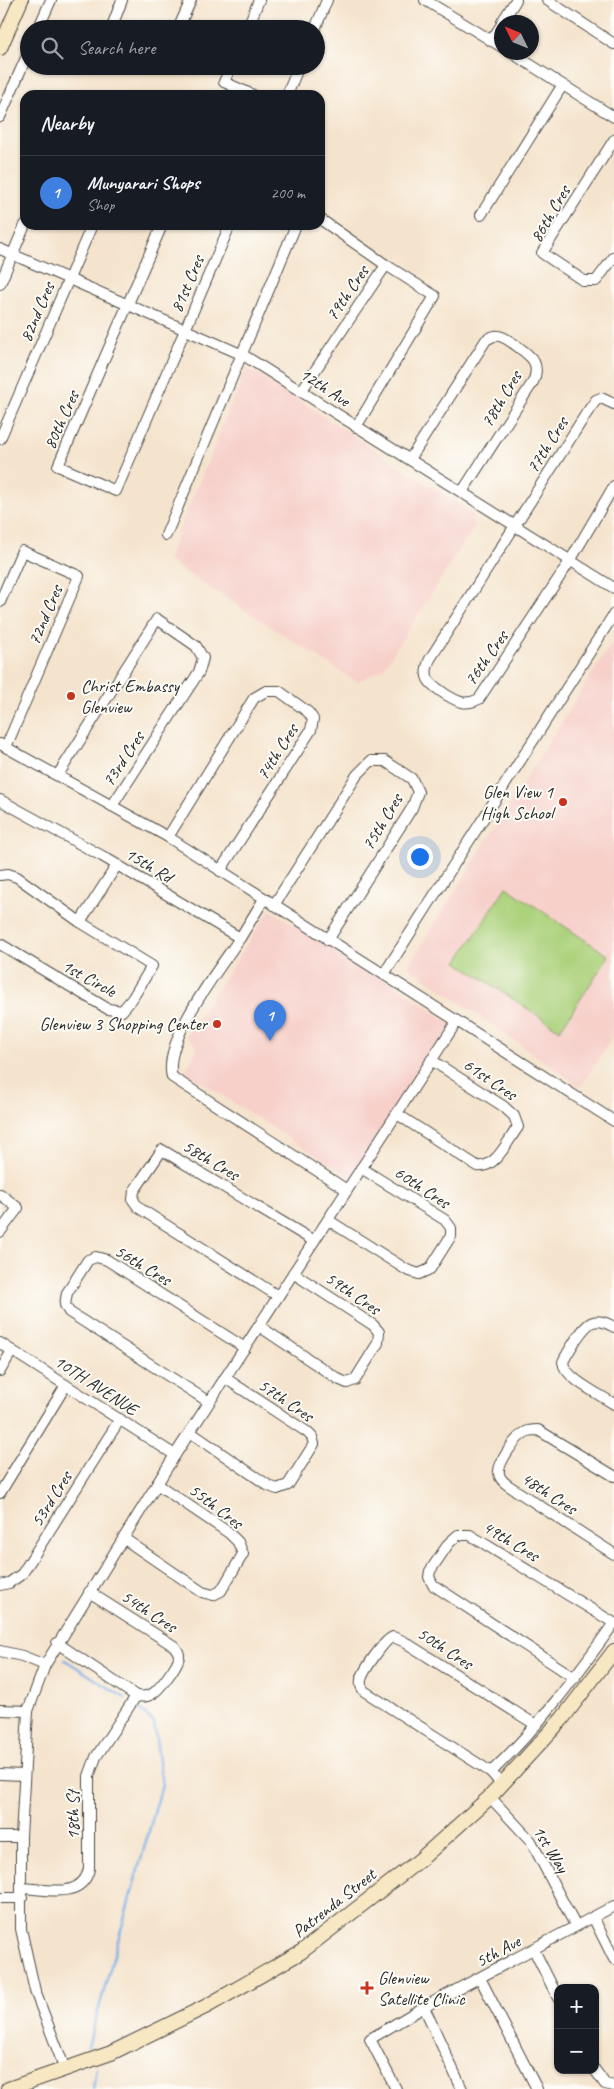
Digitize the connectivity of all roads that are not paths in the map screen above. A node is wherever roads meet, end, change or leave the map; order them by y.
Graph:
1 (21, 0) edge
2 (51, 0) edge
3 (122, 0) edge
4 (191, 0) edge
5 (259, 0) edge
6 (327, 0) edge
7 (425, 0) edge
8 (516, 0) edge
9 (547, 0) edge
10 (507, 15) edge
11 (42, 20) edge
12 (114, 20) edge
13 (182, 20) edge
14 (251, 20) edge
15 (319, 20) edge
16 (494, 35) edge
17 (491, 40) junction
18 (494, 42) edge
19 (614, 44) edge
20 (0, 48) edge
21 (522, 60) edge
22 (20, 71) edge
23 (227, 75) edge
24 (295, 75) edge
25 (562, 86) junction
26 (242, 90) edge
27 (289, 90) edge
28 (0, 117) edge
29 (614, 117) edge
30 (614, 140) edge
31 (481, 215) dead end
32 (325, 222) edge
33 (23, 230) edge
34 (90, 230) edge
35 (160, 230) edge
36 (228, 230) edge
37 (294, 230) edge
38 (0, 249) edge
39 (13, 254) junction
40 (614, 258) edge
41 (386, 264) junction
42 (69, 279) junction
43 (0, 284) edge
44 (129, 305) junction
45 (185, 328) junction
46 (243, 355) junction
47 (302, 390) junction
48 (614, 404) edge
49 (356, 427) junction
50 (0, 439) edge
51 (410, 459) junction
52 (614, 486) edge
53 (462, 492) junction
54 (516, 526) junction
55 (166, 535) dead end
56 (570, 561) junction
57 (614, 588) edge
58 (0, 602) edge
59 (614, 614) edge
60 (3, 745) edge
61 (58, 775) junction
62 (0, 800) edge
63 (112, 806) junction
64 (168, 837) junction
65 (117, 865) junction
66 (220, 871) junction
67 (0, 875) edge
68 (264, 899) junction
69 (274, 905) junction
70 (80, 922) junction
71 (240, 938) junction
72 (328, 940) junction
73 (0, 944) edge
74 (384, 974) junction
75 (457, 1022) junction
76 (432, 1060) junction
77 (397, 1114) junction
78 (614, 1121) edge
79 (362, 1168) junction
80 (347, 1190) junction
81 (0, 1194) edge
82 (328, 1220) junction
83 (0, 1232) edge
84 (314, 1241) junction
85 (293, 1273) junction
86 (278, 1296) junction
87 (259, 1326) junction
88 (614, 1327) edge
89 (0, 1343) edge
90 (245, 1348) junction
91 (12, 1351) junction
92 (0, 1371) edge
93 (225, 1378) junction
94 (66, 1385) junction
95 (209, 1402) junction
96 (614, 1404) edge
97 (120, 1419) junction
98 (190, 1432) junction
99 (175, 1455) junction
100 (614, 1476) edge
101 (157, 1484) junction
102 (0, 1493) edge
103 (123, 1538) junction
104 (614, 1554) edge
105 (0, 1585) edge
106 (90, 1592) junction
107 (614, 1623) edge
108 (57, 1643) junction
109 (0, 1651) edge
110 (614, 1651) edge
111 (45, 1665) junction
112 (575, 1678) junction
113 (136, 1696) junction
114 (0, 1710) edge
115 (28, 1711) junction
116 (536, 1725) junction
117 (491, 1772) junction
118 (0, 1774) edge
119 (23, 1774) junction
120 (502, 1785) junction
121 (490, 1797) junction
122 (0, 1836) edge
123 (21, 1837) junction
124 (22, 1893) junction
125 (0, 1898) edge
126 (614, 1906) edge
127 (593, 1917) junction
128 (576, 1925) junction
129 (534, 1950) junction
130 (614, 1959) edge
131 (480, 1978) junction
132 (554, 1990) edge
133 (424, 2007) junction
134 (66, 2069) junction
135 (598, 2074) edge
136 (614, 2086) edge
137 (8, 2089) edge
138 (396, 2089) edge
139 (462, 2089) edge
140 (537, 2089) edge

1 - 20 street
2 - 11 street
3 - 12 street
4 - 13 street
5 - 14 street
6 - 15 street
7 - 17 street
8 - 10 street
9 - 19 street
16 - 17 street
17 - 18 street
21 - 25 street
22 - 28 street
23 - 26 street
24 - 27 street
25 - 29 street
25 - 31 street
30 - 40 street, 86th Cres
32 - 41 street
33 - 39 street
34 - 42 street, 82nd Cres
35 - 44 street
36 - 45 street, 81st Cres
37 - 46 street
38 - 39 street, 12th Ave
39 - 42 street, 12th Ave
39 - 43 street
41 - 47 street, 79th Cres
41 - 49 street, 79th Cres
42 - 44 street, 12th Ave
42 - 50 street, 82nd Cres
44 - 45 street, 12th Ave
44 - 45 street, 80th Cres
45 - 46 street, 12th Ave
46 - 47 street, 12th Ave
46 - 55 street
47 - 49 street, 12th Ave
48 - 54 street, 77th Cres
49 - 51 street, 12th Ave
51 - 53 street, 12th Ave
51 - 53 street, 78th Cres
52 - 56 street
53 - 54 street, 12th Ave
54 - 56 street, 12th Ave
54 - 56 street, 76th Cres
56 - 57 street, 12th Ave
58 - 60 street, 72nd Cres
59 - 74 street
60 - 61 street
61 - 63 street
61 - 63 street, 73rd Cres
62 - 65 street, 15th Rd
63 - 64 street
64 - 66 street
64 - 66 street, 74th Cres
65 - 70 street
65 - 71 street, 15th Rd
66 - 68 street
67 - 70 street, 1st Circle
68 - 69 street
68 - 71 street
69 - 72 street
69 - 72 street, 75th Cres
70 - 73 street, 1st Circle
71 - 80 street
72 - 74 street
74 - 75 street
75 - 76 street
75 - 78 street
76 - 77 street
76 - 77 street, 61st Cres
77 - 79 street
79 - 80 street
79 - 82 street, 60th Cres
80 - 82 street
81 - 83 street
82 - 84 street
84 - 85 street
84 - 86 street, 58th Cres
85 - 86 street
85 - 87 street, 59th Cres
86 - 87 street
87 - 90 street
88 - 96 street
89 - 91 street, 10TH AVENUE
90 - 93 street
90 - 95 street, 56th Cres
91 - 92 street
91 - 94 street, 10TH AVENUE
93 - 95 street
93 - 98 street, 57th Cres
94 - 97 street, 10TH AVENUE
94 - 102 street
95 - 98 street
97 - 99 street, 10TH AVENUE
97 - 105 street, 53rd Cres
98 - 99 street
99 - 101 street
100 - 104 street, 48th Cres
101 - 103 street
101 - 103 street, 55th Cres
103 - 106 street
106 - 108 street
106 - 113 street, 54th Cres
107 - 112 street
107 - 112 street, 49th Cres
108 - 111 street
108 - 113 street
109 - 111 street
110 - 120 street, Patrenda Street
111 - 115 street
112 - 116 street
113 - 124 street, 18th St
114 - 115 street
115 - 119 street
116 - 117 street
116 - 117 street, 50th Cres
117 - 120 street
118 - 119 street
119 - 123 street
120 - 121 street, Patrenda Street
121 - 128 street, 1st Way
121 - 134 street, Patrenda Street
122 - 123 street
123 - 124 street
124 - 125 street
124 - 134 street
126 - 127 street, 5th Ave
127 - 128 street, 5th Ave
127 - 130 street
128 - 129 street, 5th Ave
129 - 131 street, 5th Ave
129 - 132 street
131 - 133 street, 5th Ave
131 - 140 street
133 - 138 street, 5th Ave
133 - 139 street
134 - 137 street, Patrenda Street
135 - 136 street

